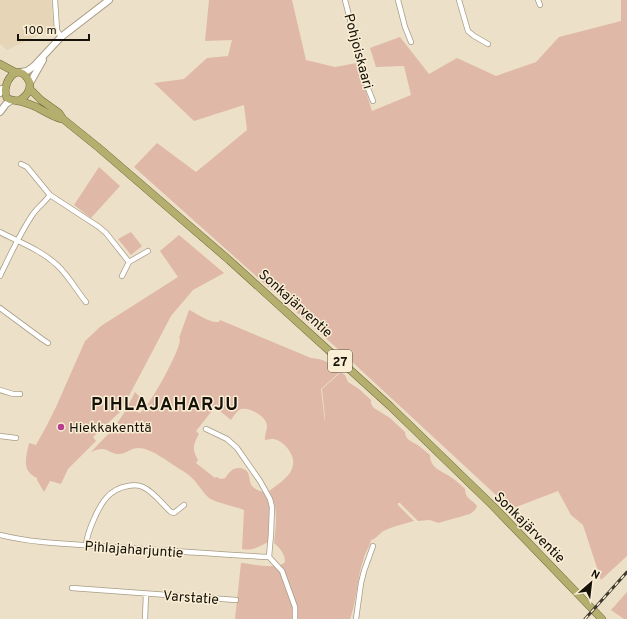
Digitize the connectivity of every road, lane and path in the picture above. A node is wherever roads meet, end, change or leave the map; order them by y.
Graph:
1 (55, 0) edge
2 (109, 0) edge
3 (345, 0) edge
4 (398, 0) edge
5 (460, 0) edge
6 (61, 37) junction
7 (411, 42) dead end
8 (488, 44) dead end
9 (46, 54) junction
10 (0, 64) edge
11 (18, 72) junction
12 (2, 86) edge
13 (30, 86) junction
14 (15, 100) junction
15 (373, 101) dead end
16 (0, 112) edge
17 (62, 119) junction
18 (21, 164) dead end
19 (50, 195) junction
20 (0, 232) edge
21 (17, 241) junction
22 (148, 250) dead end
23 (129, 262) junction
24 (0, 276) edge
25 (122, 276) dead end
26 (86, 302) dead end
27 (0, 308) edge
28 (48, 343) dead end
29 (0, 390) edge
30 (20, 394) dead end
31 (206, 429) dead end
32 (0, 436) edge
33 (16, 438) dead end
34 (184, 505) dead end
35 (0, 535) edge
36 (86, 545) junction
37 (373, 546) dead end
38 (269, 558) junction
39 (72, 588) dead end
40 (146, 594) junction
41 (236, 600) dead end
42 (145, 619) edge
43 (296, 619) edge
44 (356, 619) edge
45 (602, 619) edge

1 - 6 street
2 - 6 main road
3 - 15 street, Pohjoiskaari
4 - 7 street
5 - 8 street
6 - 9 main road
9 - 11 main road
9 - 13 main road
10 - 11 highway
11 - 12 highway
11 - 13 highway
12 - 14 highway
13 - 14 highway
13 - 17 highway, Sonkajärventie / 27
14 - 16 main road
14 - 17 highway, Sonkajärventie / 27
17 - 45 highway, Sonkajärventie / 27
18 - 19 street
19 - 21 street
19 - 23 street
20 - 21 street
21 - 24 street
21 - 26 street
22 - 23 street
23 - 25 street
27 - 28 street
29 - 30 street
31 - 38 street
32 - 33 street
34 - 36 street
35 - 36 street, Pihlajaharjuntie
36 - 38 street, Pihlajaharjuntie
37 - 44 street
38 - 43 street
39 - 40 street, Varstatie
40 - 41 street, Varstatie
40 - 42 street, Varstatie

